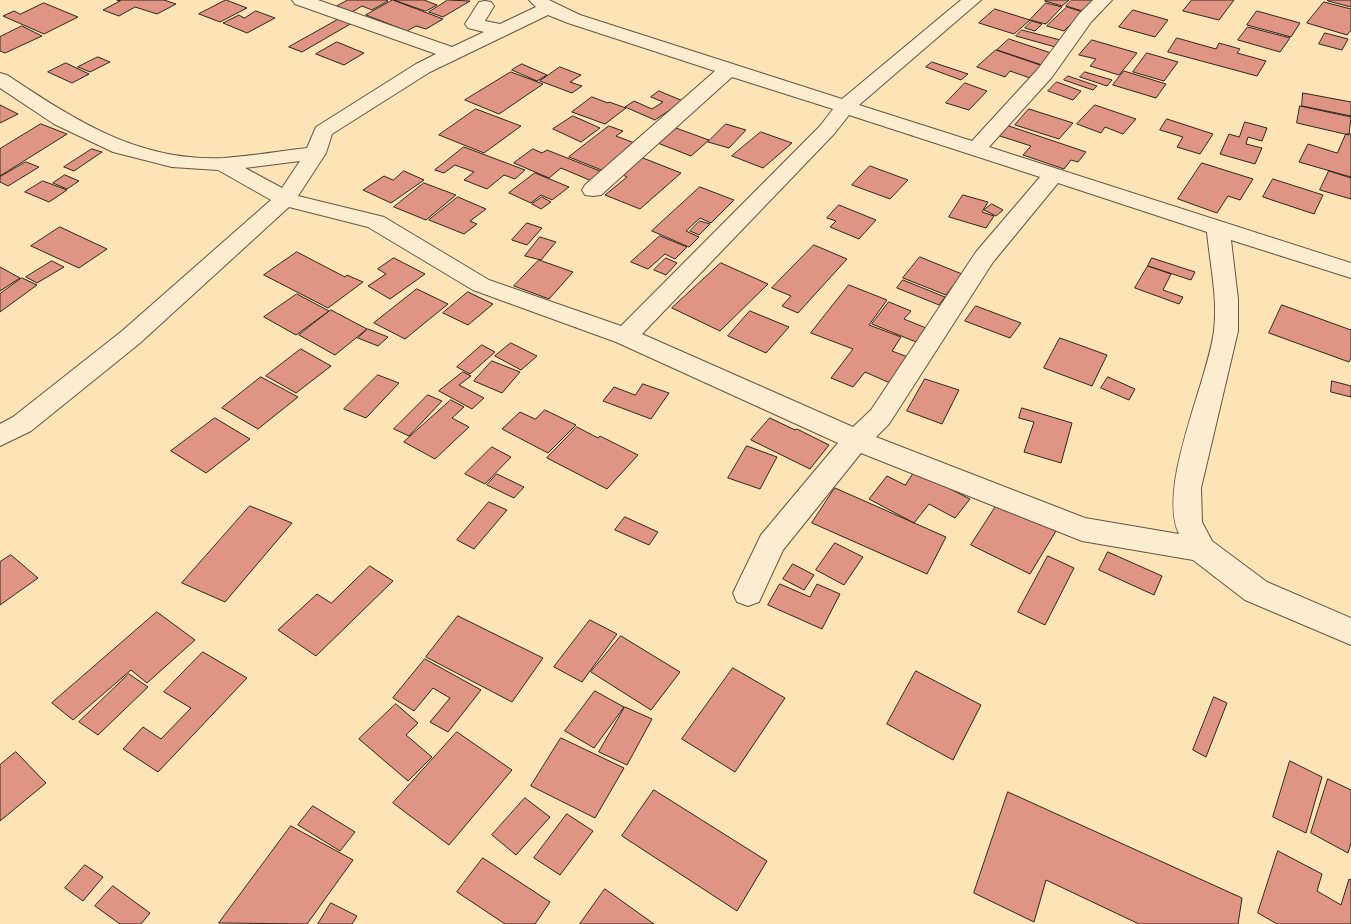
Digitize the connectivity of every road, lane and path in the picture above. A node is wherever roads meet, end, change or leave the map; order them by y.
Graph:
1 (301, 0) edge
2 (972, 0) edge
3 (1103, 0) edge
4 (543, 4) edge
5 (485, 6) dead end
6 (503, 30) junction
7 (453, 54) junction
8 (728, 70) junction
9 (0, 79) edge
10 (844, 108) junction
11 (975, 150) junction
12 (316, 153) junction
13 (223, 164) junction
14 (1054, 175) junction
15 (593, 190) dead end
16 (285, 200) junction
17 (1218, 228) junction
18 (1351, 271) edge
19 (624, 336) junction
20 (7, 424) edge
21 (856, 440) junction
22 (1201, 549) junction
23 (748, 593) dead end
24 (1351, 632) edge

1 - 7 street
2 - 10 street
3 - 11 street
4 - 6 street
4 - 8 street
5 - 6 street
6 - 7 street
7 - 12 street
8 - 10 street
8 - 15 street
9 - 13 street
10 - 11 street
10 - 19 street
11 - 14 street
12 - 13 street
12 - 16 street
13 - 16 street
14 - 17 street
14 - 21 street
16 - 19 street
16 - 20 street
17 - 18 street
17 - 22 street
19 - 21 street
21 - 22 street
21 - 23 street
22 - 24 street

